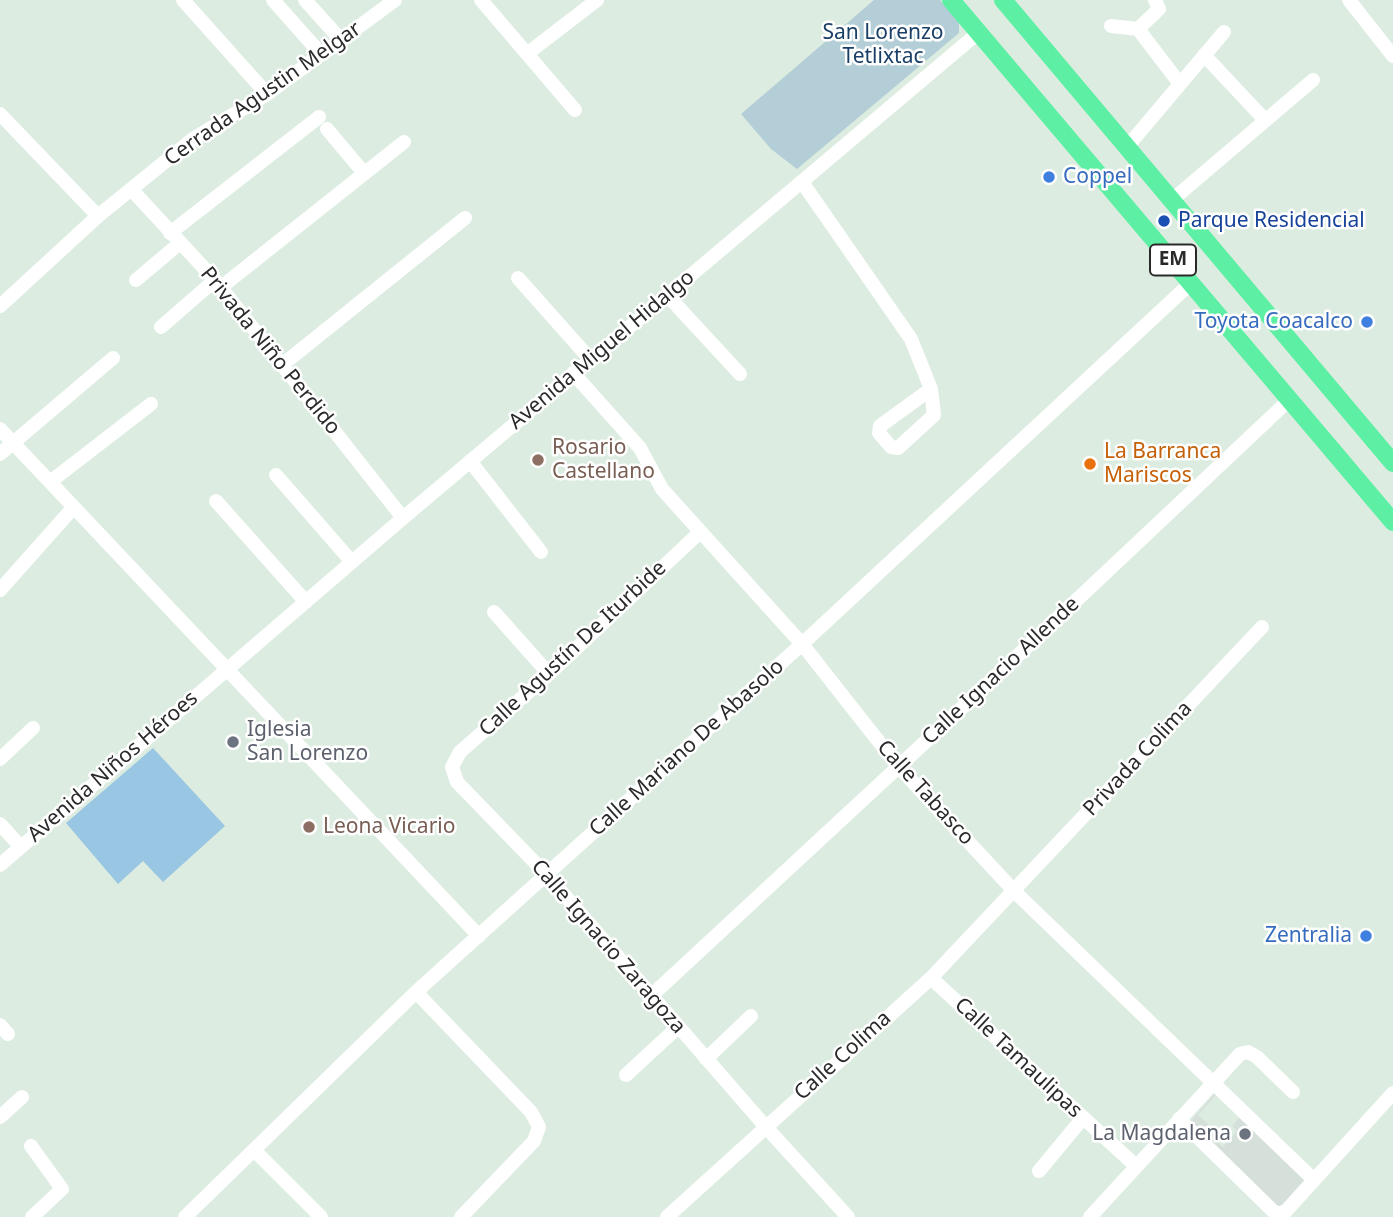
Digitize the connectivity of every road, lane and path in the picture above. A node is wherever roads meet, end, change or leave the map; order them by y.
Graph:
1 (183, 0) edge
2 (273, 0) edge
3 (305, 0) edge
4 (395, 0) edge
5 (481, 0) edge
6 (597, 0) edge
7 (951, 0) edge
8 (1155, 0) edge
9 (1349, 0) edge
10 (1007, 3) edge
11 (1111, 26) dead end
12 (1138, 29) junction
13 (1224, 32) dead end
14 (978, 33) junction
15 (341, 40) junction
16 (528, 53) junction
17 (321, 54) junction
18 (1205, 55) junction
19 (1393, 55) edge
20 (1313, 80) dead end
21 (1180, 84) junction
22 (267, 93) junction
23 (575, 110) dead end
24 (0, 114) edge
25 (1265, 120) junction
26 (404, 142) dead end
27 (1127, 147) junction
28 (364, 173) junction
29 (802, 181) junction
30 (131, 189) junction
31 (1172, 200) junction
32 (98, 216) junction
33 (465, 218) dead end
34 (175, 238) junction
35 (518, 278) dead end
36 (136, 280) dead end
37 (1192, 282) junction
38 (218, 284) junction
39 (667, 295) junction
40 (0, 306) edge
41 (162, 327) dead end
42 (113, 358) dead end
43 (590, 359) junction
44 (282, 365) junction
45 (573, 373) junction
46 (740, 374) dead end
47 (931, 389) dead end
48 (1287, 401) junction
49 (151, 404) dead end
50 (0, 429) edge
51 (14, 444) junction
52 (0, 454) edge
53 (470, 461) junction
54 (1393, 463) edge
55 (276, 475) dead end
56 (50, 482) junction
57 (216, 501) dead end
58 (73, 508) junction
59 (403, 518) junction
60 (1393, 522) edge
61 (699, 533) junction
62 (541, 552) dead end
63 (352, 562) junction
64 (0, 590) edge
65 (306, 602) junction
66 (494, 612) dead end
67 (1262, 627) dead end
68 (802, 645) junction
69 (227, 669) junction
70 (550, 674) junction
71 (33, 728) dead end
72 (0, 759) edge
73 (898, 766) junction
74 (452, 767) joint
75 (0, 824) edge
76 (21, 847) junction
77 (0, 866) edge
78 (547, 875) junction
79 (1014, 892) junction
80 (479, 936) junction
81 (931, 978) junction
82 (416, 992) junction
83 (651, 996) junction
84 (751, 1016) dead end
85 (678, 1027) junction
86 (706, 1059) junction
87 (626, 1075) dead end
88 (1212, 1083) junction
89 (1293, 1092) dead end
90 (1393, 1093) edge
91 (22, 1097) dead end
92 (0, 1117) edge
93 (1083, 1118) junction
94 (1179, 1119) junction
95 (765, 1126) junction
96 (31, 1146) dead end
97 (254, 1150) junction
98 (1136, 1166) junction
99 (1039, 1171) dead end
100 (1314, 1180) junction
101 (32, 1217) edge
102 (185, 1217) edge
103 (321, 1217) edge
104 (461, 1217) edge
105 (667, 1217) edge
106 (848, 1217) edge
107 (1091, 1217) edge

1 - 22 street
2 - 17 street
3 - 15 street
4 - 15 street, Cerrada Agustin Melgar
5 - 16 street
6 - 16 street
7 - 14 main road, EM
8 - 12 street
9 - 19 street
10 - 27 main road, EM
11 - 12 street
12 - 21 street
13 - 18 street
14 - 29 street, Avenida Miguel Hidalgo
14 - 37 main road, EM
15 - 17 street, Cerrada Agustin Melgar
16 - 23 street
17 - 22 street, Cerrada Agustin Melgar
18 - 21 street
18 - 25 street
20 - 25 street
21 - 27 street
22 - 30 street, Cerrada Agustin Melgar
24 - 32 street
25 - 31 street
26 - 28 street
27 - 31 main road, EM
28 - 34 street
28 - 38 street
29 - 39 street, Avenida Miguel Hidalgo
29 - 47 street
30 - 32 street, Cerrada Agustin Melgar
30 - 34 street, Privada Niño Perdido
31 - 54 main road, EM
32 - 40 street, Cerrada Agustin Melgar
33 - 44 street
34 - 36 street
34 - 38 street, Privada Niño Perdido
35 - 43 street
37 - 48 main road, EM
37 - 68 street, Calle Mariano De Abasolo
38 - 41 street
38 - 44 street, Privada Niño Perdido
39 - 43 street, Avenida Miguel Hidalgo
39 - 46 street
42 - 51 street
43 - 45 street, Avenida Miguel Hidalgo
44 - 59 street, Privada Niño Perdido
45 - 53 street, Avenida Miguel Hidalgo
45 - 61 street, Calle Tabasco
48 - 60 main road, EM
48 - 73 street, Calle Ignacio Allende
49 - 56 street
50 - 51 street
51 - 52 street
51 - 56 street
53 - 59 street, Avenida Miguel Hidalgo
53 - 62 street
55 - 63 street
56 - 58 street
57 - 65 street
58 - 64 street
58 - 69 street
59 - 63 street, Avenida Miguel Hidalgo
61 - 68 street, Calle Tabasco
61 - 70 street, Calle Agustín De Iturbide
63 - 65 street, Avenida Miguel Hidalgo
65 - 69 street, Avenida Miguel Hidalgo
66 - 70 street
67 - 79 street, Privada Colima
68 - 73 street, Calle Tabasco
68 - 78 street, Calle Mariano De Abasolo
69 - 76 street, Avenida Niños Héroes
69 - 80 street
70 - 74 street, Calle Agustín De Iturbide
71 - 72 street
73 - 79 street, Calle Tabasco
73 - 83 street, Calle Ignacio Allende
74 - 78 street, Calle Ignacio Zaragoza
75 - 76 street
76 - 77 street, Avenida Niños Héroes
78 - 80 street, Calle Mariano De Abasolo
78 - 83 street, Calle Ignacio Zaragoza
79 - 81 street, Calle Colima
79 - 88 street, Calle Tabasco
80 - 82 street, Calle Mariano De Abasolo
81 - 93 street, Calle Tamaulipas
81 - 95 street, Calle Colima
82 - 97 street, Calle Mariano De Abasolo
82 - 104 street
83 - 85 street, Calle Ignacio Zaragoza
84 - 86 street
85 - 86 street, Calle Ignacio Zaragoza
85 - 87 street
86 - 95 street, Calle Ignacio Zaragoza
88 - 89 street
88 - 94 street
88 - 100 street, Calle Tabasco
90 - 100 street
91 - 92 street
93 - 98 street, Calle Tamaulipas
93 - 99 street
94 - 98 street
94 - 100 street
95 - 105 street, Calle Colima
95 - 106 street, Calle Ignacio Zaragoza
96 - 101 street
97 - 102 street, Calle Mariano De Abasolo
97 - 103 street
98 - 107 street

